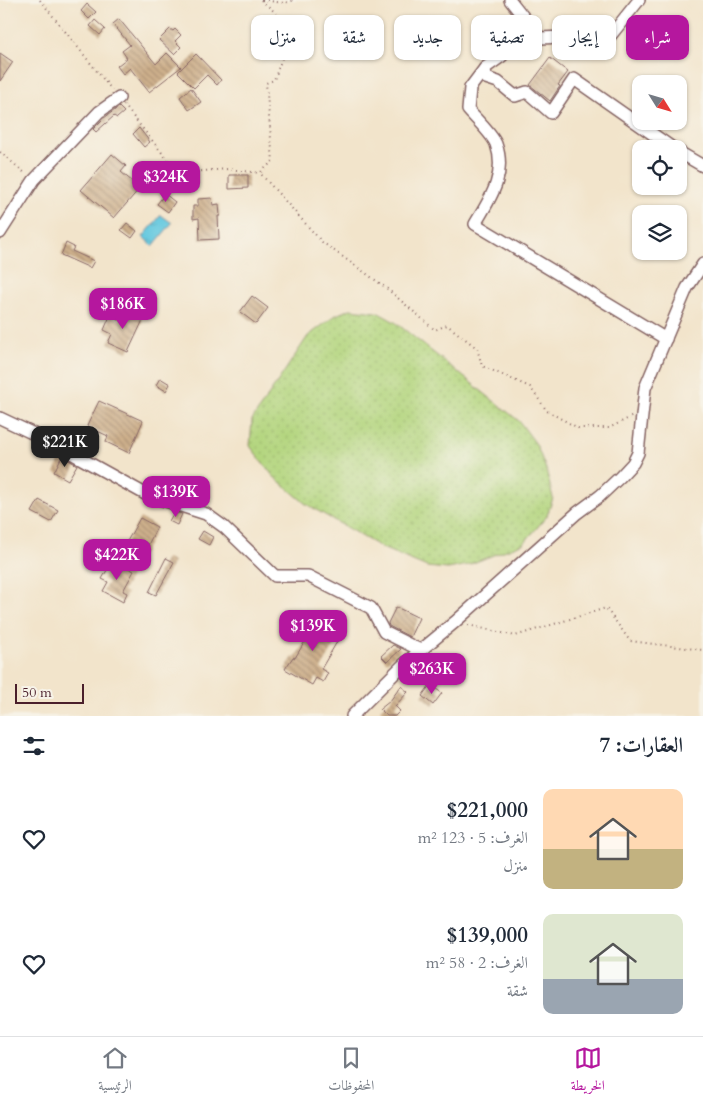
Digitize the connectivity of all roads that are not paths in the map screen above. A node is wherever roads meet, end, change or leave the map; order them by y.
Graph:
1 (510, 0) edge
2 (639, 0) edge
3 (522, 15) edge
4 (542, 38) edge
5 (496, 60) edge
6 (485, 68) junction
7 (119, 98) road end
8 (661, 140) edge
9 (687, 157) edge
10 (703, 166) edge
11 (0, 233) edge
12 (703, 264) edge
13 (666, 339) junction
14 (0, 418) edge
15 (420, 650) junction
16 (352, 716) edge

1 - 3 street
2 - 4 street
5 - 6 street
6 - 8 street
6 - 13 street
7 - 11 street
9 - 10 street
12 - 13 street
13 - 15 street
14 - 15 street
15 - 16 street

